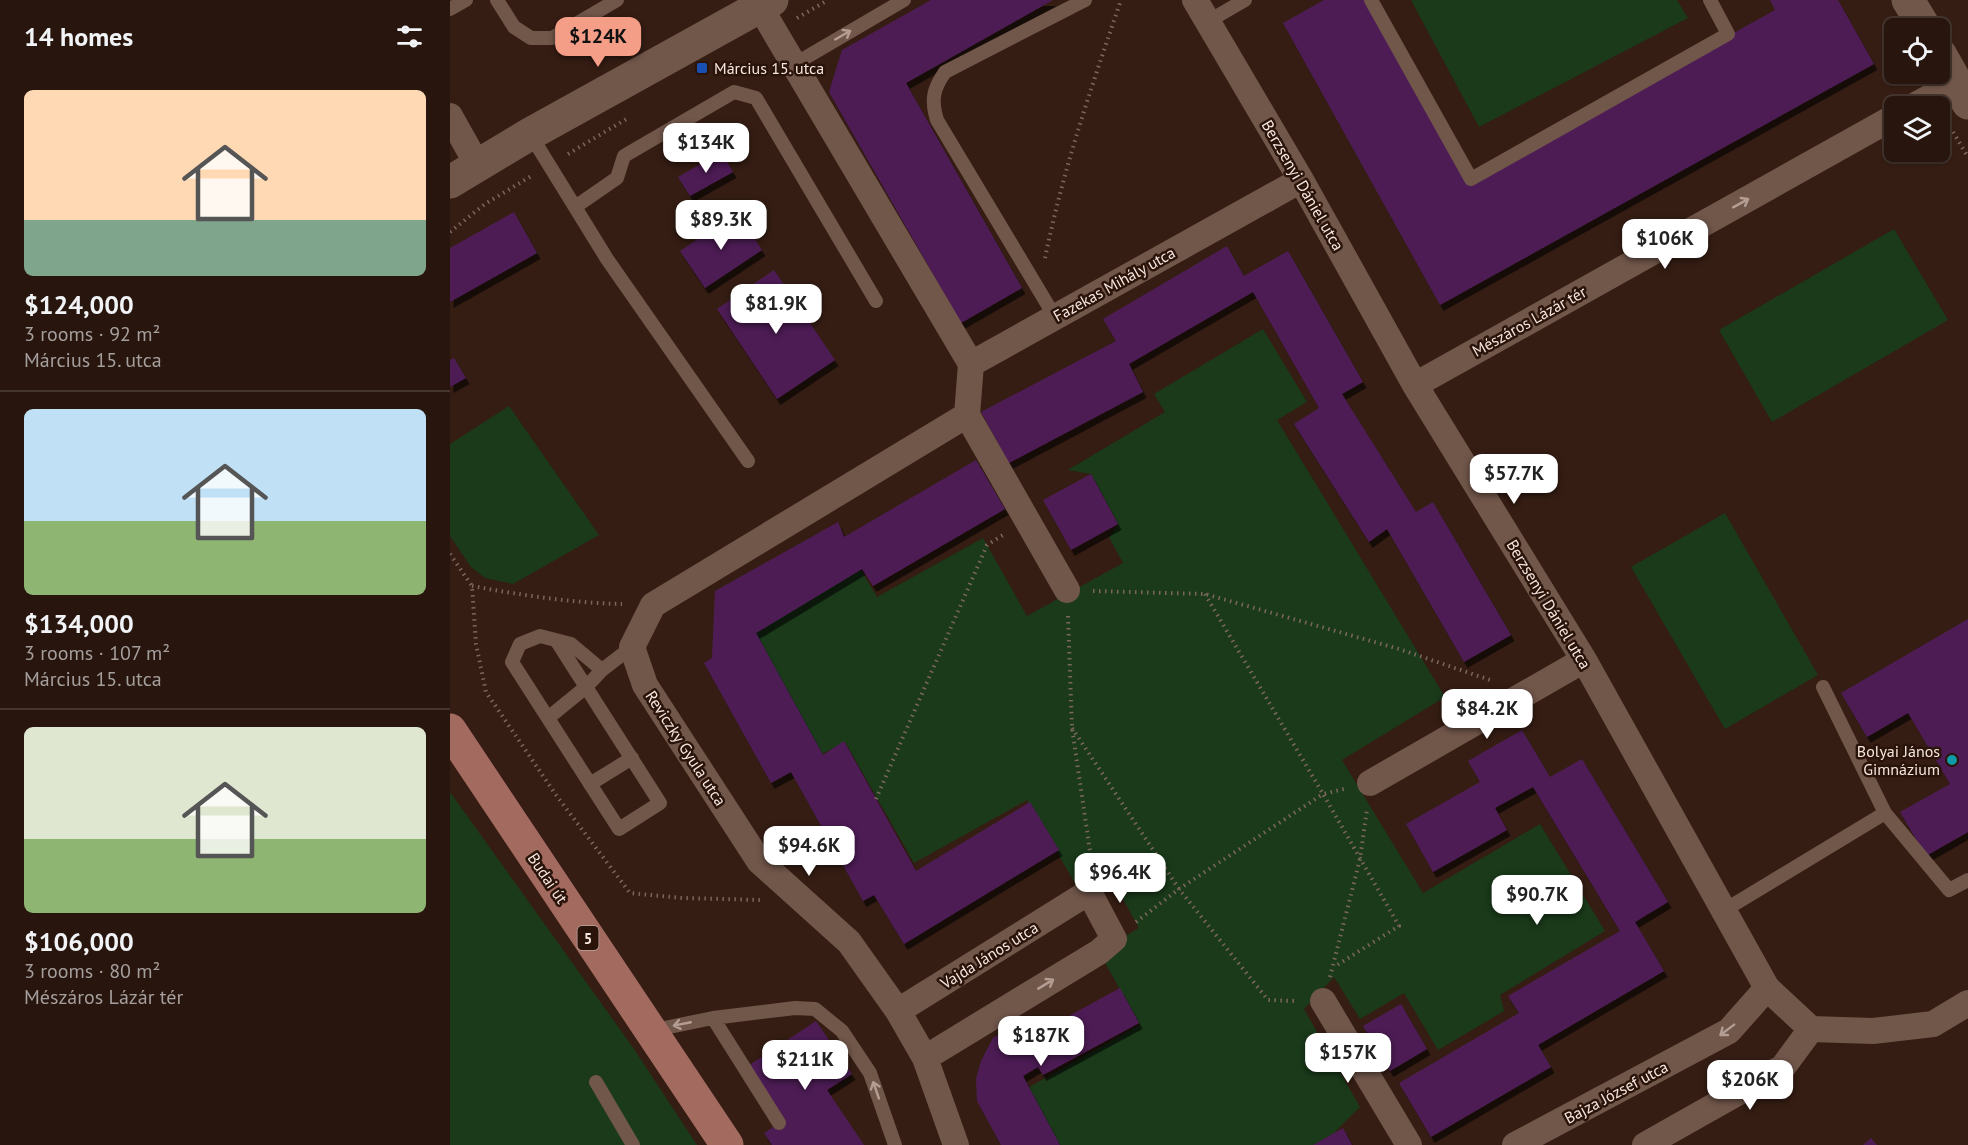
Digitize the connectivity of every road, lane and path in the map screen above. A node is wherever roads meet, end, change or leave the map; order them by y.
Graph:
1 (466, 0) edge
2 (497, 0) edge
3 (618, 0) edge
4 (904, 0) edge
5 (1085, 0) edge
6 (1121, 0) edge
7 (1245, 0) edge
8 (1371, 0) edge
9 (1710, 0) edge
10 (1908, 0) edge
11 (766, 4) edge
12 (450, 9) edge
13 (1201, 11) edge
14 (1919, 18) edge
15 (793, 65) junction
16 (1950, 72) edge
17 (1962, 93) edge
18 (450, 116) edge
19 (1884, 123) edge
20 (530, 134) junction
21 (478, 166) junction
22 (1301, 180) junction
23 (450, 182) edge
24 (575, 207) junction
25 (1038, 290) junction
26 (876, 301) dead end
27 (1055, 317) junction
28 (971, 364) junction
29 (1415, 385) junction
30 (967, 415) junction
31 (748, 461) dead end
32 (1027, 521) junction
33 (450, 554) edge
34 (472, 586) junction
35 (1067, 590) junction
36 (1206, 594) junction
37 (654, 605) junction
38 (556, 640) junction
39 (632, 647) junction
40 (1584, 660) junction
41 (602, 670) junction
42 (586, 687) junction
43 (1822, 687) dead end
44 (1526, 692) junction
45 (548, 718) junction
46 (1072, 728) junction
47 (450, 730) edge
48 (632, 758) junction
49 (1370, 783) joint
50 (590, 784) junction
51 (1323, 795) junction
52 (876, 799) dead end
53 (1885, 813) junction
54 (1360, 859) junction
55 (1968, 880) edge
56 (1179, 889) junction
57 (1089, 892) junction
58 (771, 900) dead end
59 (1723, 911) junction
60 (1114, 939) junction
61 (1333, 967) junction
62 (1767, 988) junction
63 (1323, 1001) junction
64 (1968, 1003) edge
65 (898, 1011) junction
66 (713, 1018) junction
67 (1811, 1029) junction
68 (650, 1031) junction
69 (925, 1058) junction
70 (596, 1082) dead end
71 (779, 1123) dead end
72 (633, 1145) edge
73 (728, 1145) edge
74 (894, 1145) edge
75 (956, 1145) edge
76 (1409, 1145) edge
77 (1515, 1145) edge
78 (1645, 1145) edge

1 - 12 lane
2 - 3 lane
15 -> 4 lane
5 - 25 lane
6 - 25 path
7 - 13 lane
8 - 9 lane
10 - 14 street
11 - 15 street
11 - 20 street
13 - 22 street, Berzsenyi Dániel utca
15 - 28 street
16 - 17 street
18 - 21 street
29 -> 19 street, Mészáros Lázár tér
20 - 21 street
20 - 24 lane
21 - 23 street
22 - 27 street, Fazekas Mihály utca
22 - 29 street, Berzsenyi Dániel utca
24 - 26 lane
24 - 31 lane
25 - 27 lane
27 - 28 street, Fazekas Mihály utca
28 - 30 street
29 - 40 street, Berzsenyi Dániel utca
30 - 32 street
30 - 37 street
32 - 35 street
32 - 52 path
33 - 34 path
34 - 37 path
34 - 58 path
35 - 36 path
35 - 46 path
36 - 44 path
36 - 51 path
37 - 39 street
38 - 41 lane
38 - 42 lane
38 - 45 lane
39 - 41 lane
39 - 65 street, Reviczky Gyula utca
40 - 44 street
40 - 59 street, Berzsenyi Dániel utca
41 - 42 lane
42 - 45 lane
42 - 48 lane
43 - 53 lane
44 - 49 street
45 - 50 lane
46 - 56 path
46 - 57 path
47 - 68 main road, Budai út / 5
48 - 50 lane
48 - 50 lane
49 - 54 path
51 - 54 path
51 - 56 path
53 - 55 lane
53 - 59 lane
54 - 61 path
54 - 61 path
56 - 60 path
56 - 63 path
57 - 60 street
57 - 65 street, Vajda János utca
59 - 62 street, Berzsenyi Dániel utca
69 -> 60 street
61 - 63 path
62 - 67 street, Berzsenyi Dániel utca
62 -> 77 street, Bajza József utca
63 - 76 street
64 - 67 street
65 - 69 street, Reviczky Gyula utca
66 -> 68 lane
66 - 71 lane
74 -> 66 lane
67 - 78 street
68 - 73 main road, Budai út / 5
69 - 75 street, Reviczky Gyula utca
70 - 72 lane

